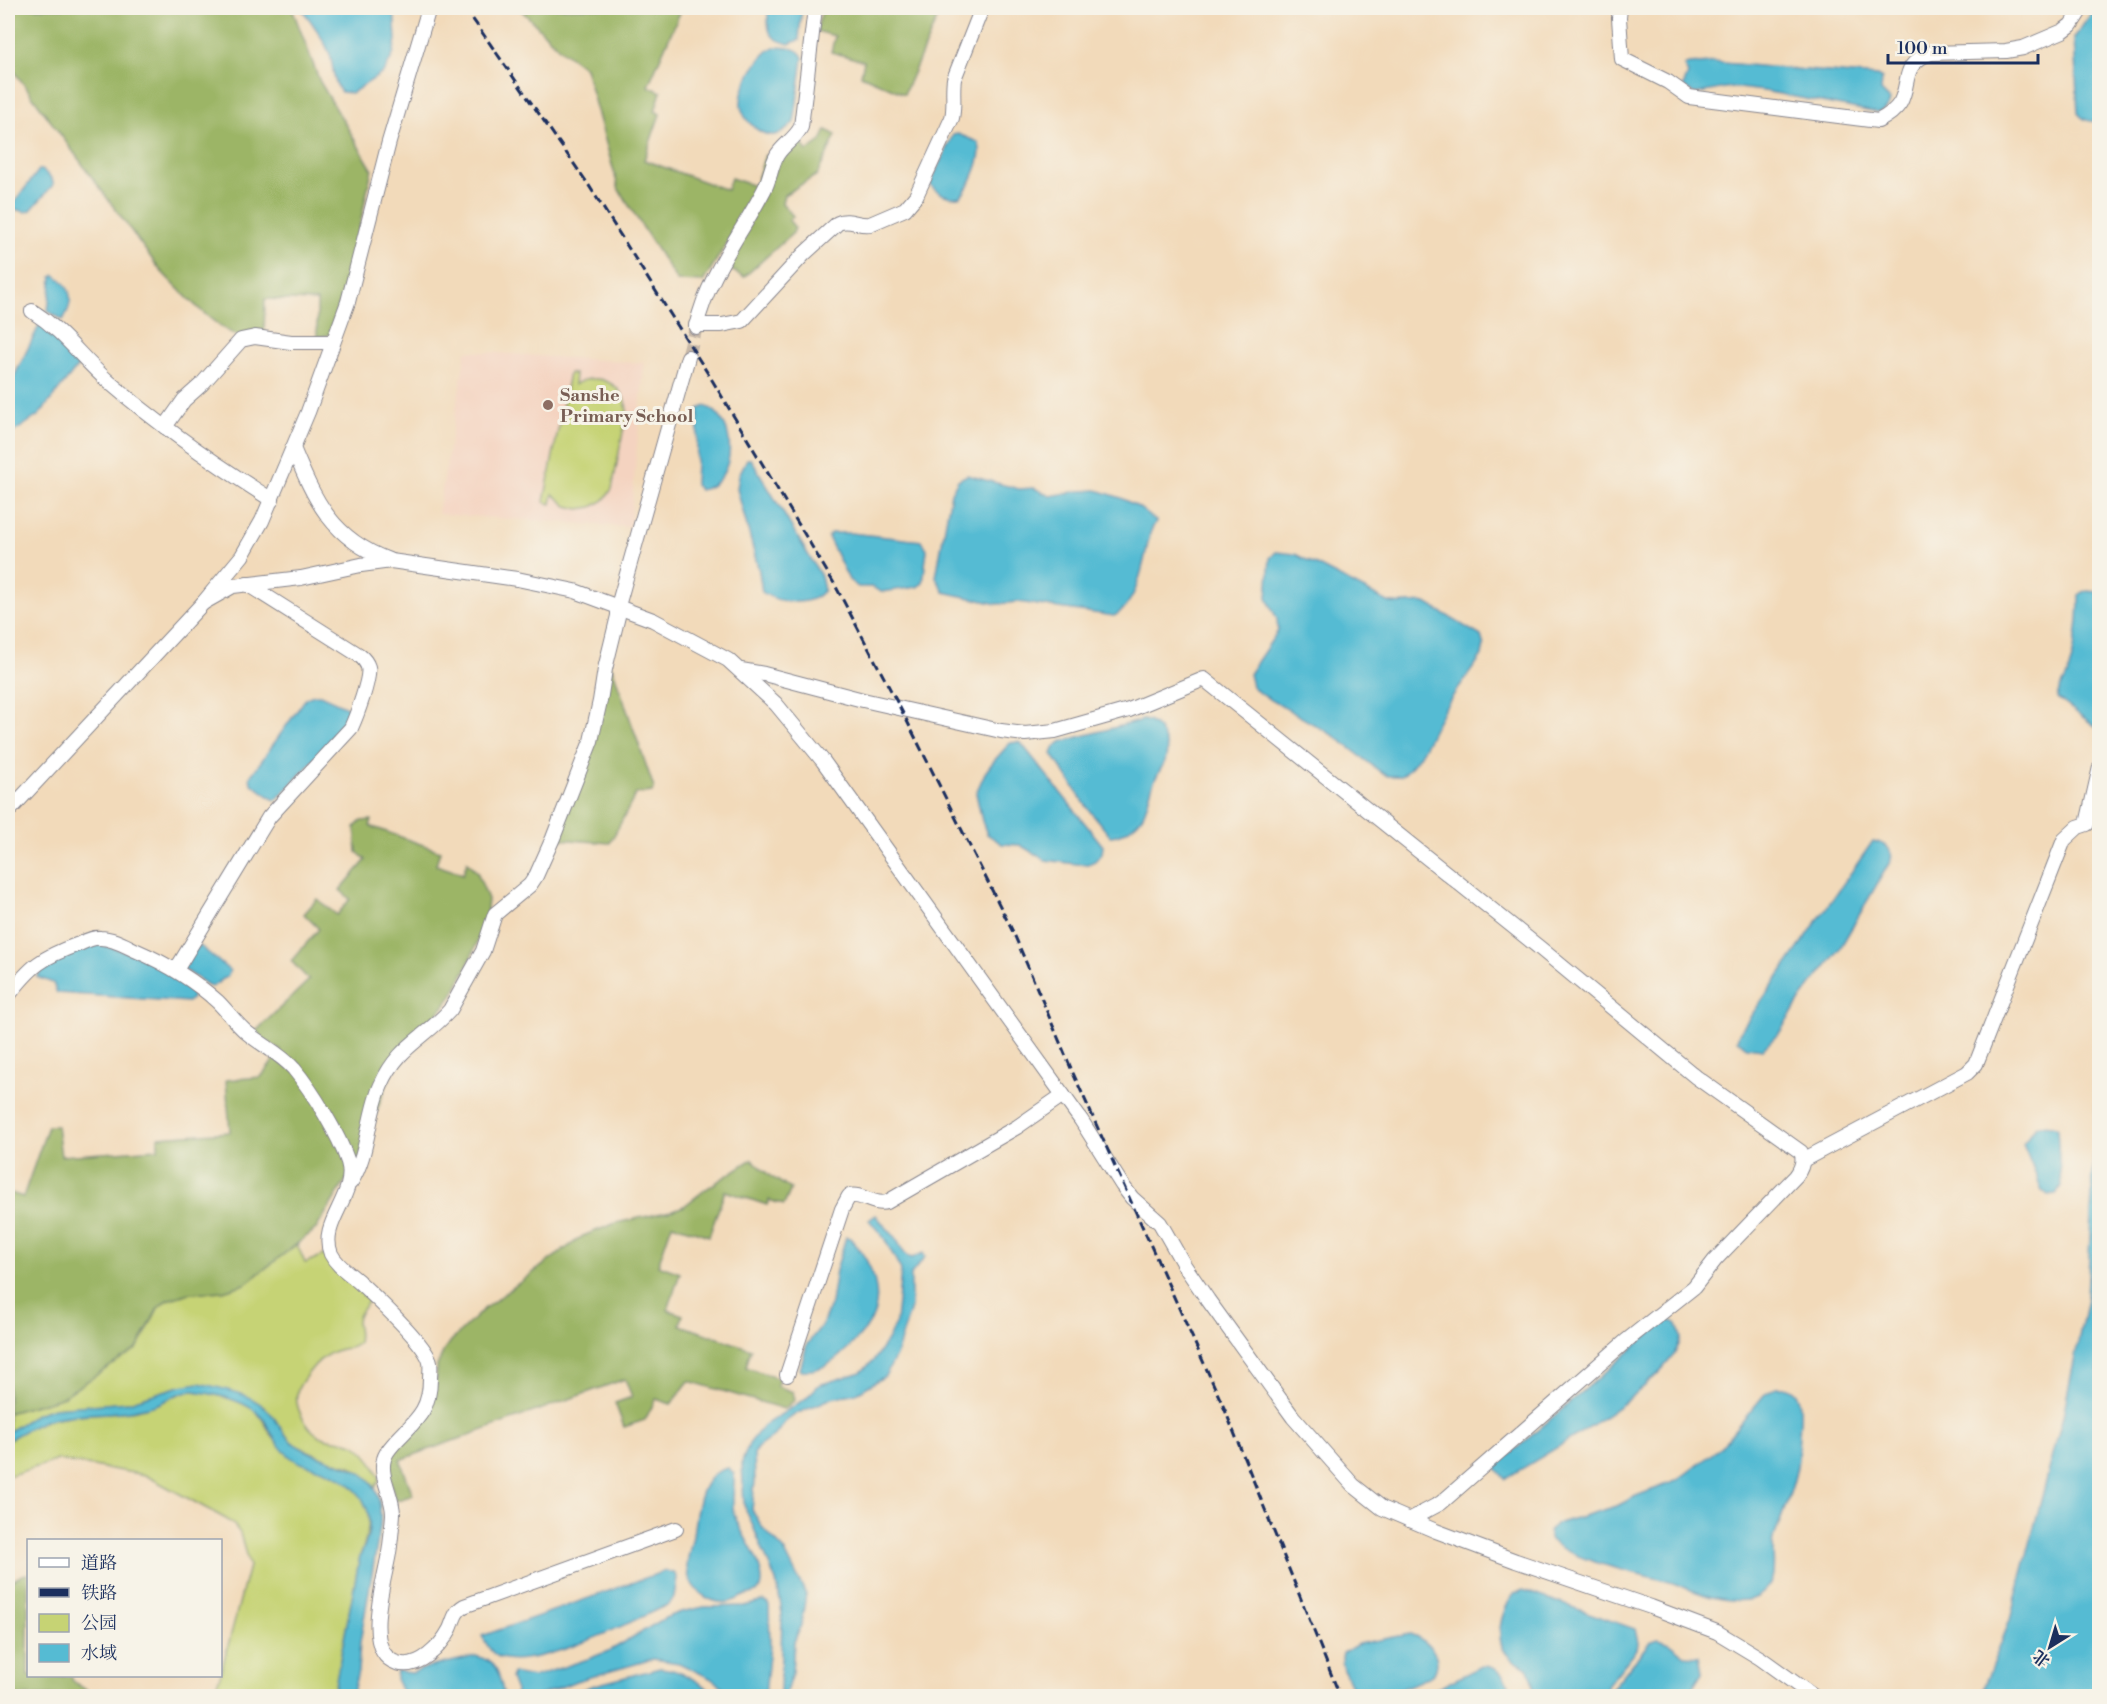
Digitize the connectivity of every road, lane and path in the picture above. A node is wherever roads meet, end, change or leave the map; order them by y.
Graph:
1 (429, 8) edge
2 (815, 8) edge
3 (982, 8) edge
4 (1620, 8) edge
5 (2082, 8) edge
6 (32, 311) dead end
7 (333, 342) junction
8 (688, 357) tunnel mouth
9 (165, 427) junction
10 (293, 448) junction
11 (272, 500) junction
12 (391, 561) junction
13 (247, 584) junction
14 (203, 603) junction
15 (618, 606) junction
16 (741, 670) junction
17 (2100, 767) edge
18 (8, 812) edge
19 (176, 970) junction
20 (8, 996) edge
21 (1063, 1095) junction
22 (1803, 1160) junction
23 (350, 1184) junction
24 (787, 1375) dead end
25 (1409, 1520) junction
26 (676, 1529) dead end
27 (1812, 1696) edge

1 - 7 street
2 - 3 street
4 - 5 street
6 - 9 street
7 - 9 street
7 - 10 street
8 - 15 street
9 - 11 street
10 - 11 street
10 - 12 street
11 - 14 street
12 - 13 street
12 - 15 street
13 - 14 street
13 - 19 street
14 - 18 street
15 - 16 street
15 - 23 street
16 - 21 street
16 - 22 street
17 - 22 street
19 - 20 street
19 - 23 street
21 - 24 street
21 - 25 street
22 - 25 street
23 - 26 street
25 - 27 street

